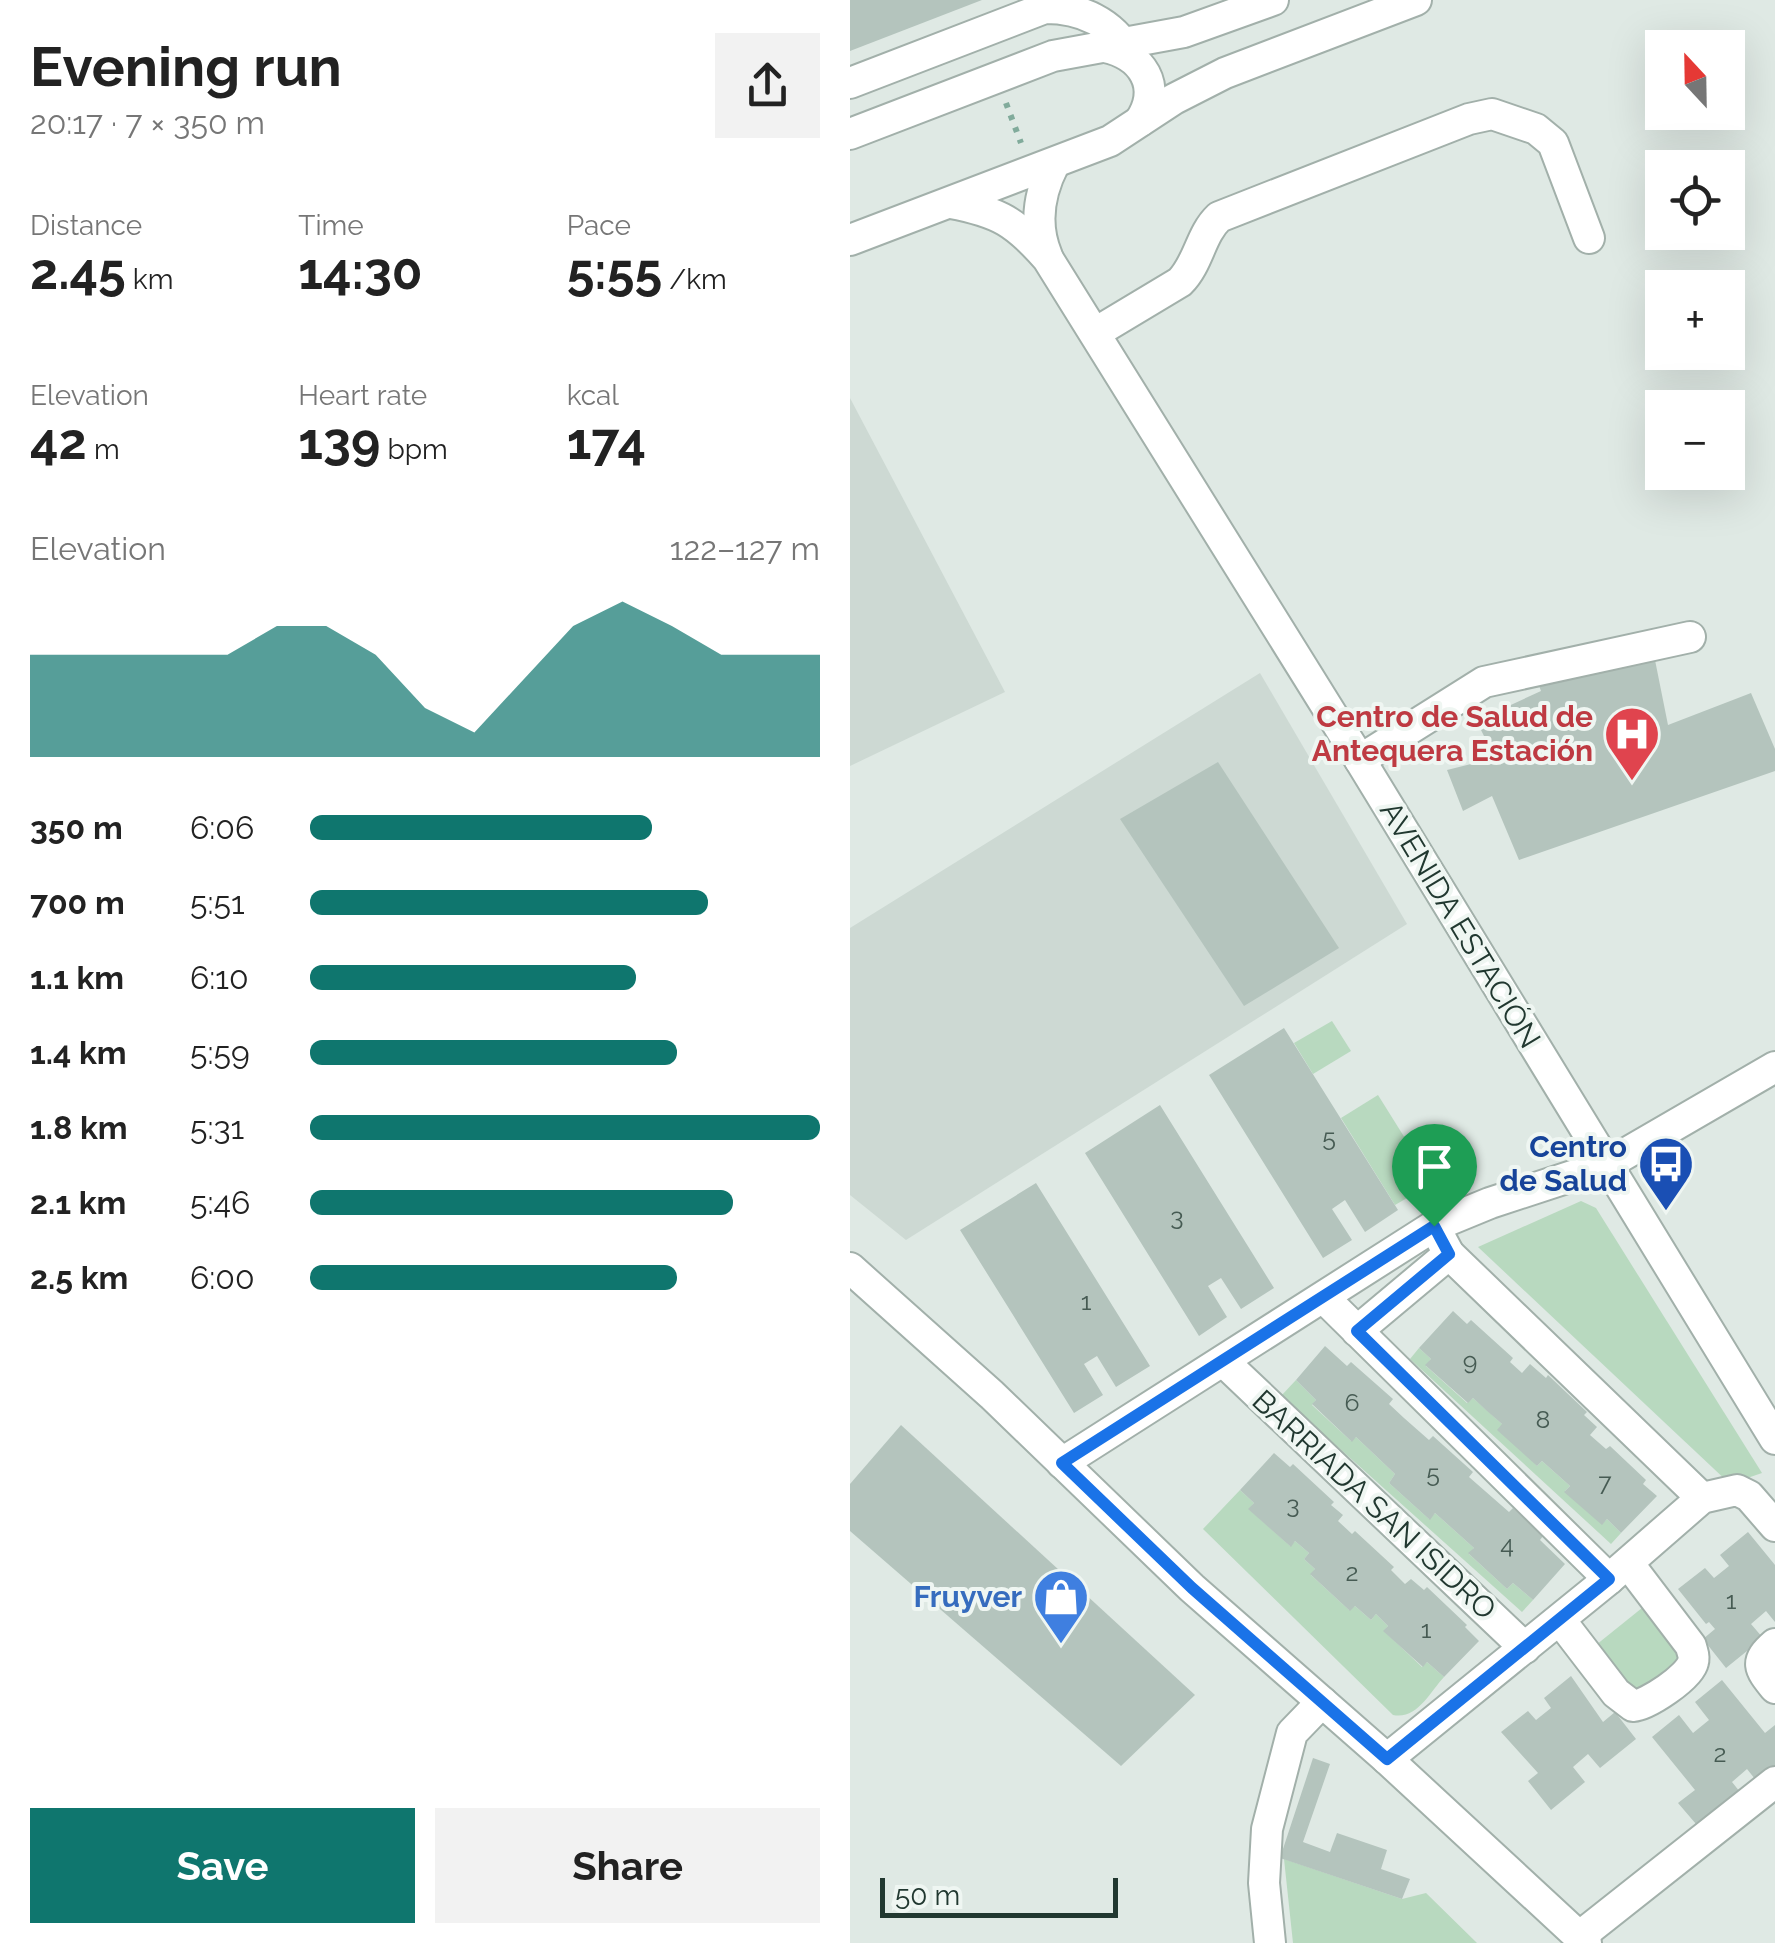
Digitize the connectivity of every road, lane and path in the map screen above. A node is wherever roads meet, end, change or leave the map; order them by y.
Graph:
1 (1273, 0) edge
2 (1416, 0) edge
3 (1119, 48) junction
4 (850, 84) edge
5 (1004, 97) dead end
6 (1140, 121) junction
7 (850, 134) edge
8 (1025, 153) dead end
9 (1054, 164) junction
10 (951, 203) junction
11 (1589, 238) dead end
12 (850, 240) edge
13 (1048, 259) junction
14 (1095, 333) junction
15 (1690, 637) dead end
16 (1360, 760) junction
17 (1775, 1067) edge
18 (1606, 1166) junction
19 (1434, 1226) junction
20 (1449, 1254) junction
21 (850, 1268) edge
22 (1324, 1298) junction
23 (1357, 1331) junction
24 (1223, 1361) junction
25 (1775, 1440) edge
26 (1062, 1463) junction
27 (1702, 1498) junction
28 (1775, 1526) edge
29 (1618, 1571) junction
30 (1560, 1620) junction
31 (1775, 1644) edge
32 (1526, 1648) junction
33 (1775, 1688) edge
34 (1322, 1702) junction
35 (1387, 1759) junction
36 (1775, 1782) edge
37 (1582, 1940) edge
38 (1270, 1943) edge

1 - 3 street
2 - 6 street
3 - 4 street
3 - 6 street
3 - 7 street
5 - 8 path
6 - 9 street
9 - 10 street
9 - 13 street
10 - 12 street
10 - 13 street
11 - 14 street
13 - 14 street, AVENIDA ESTACIÓN
14 - 16 street, AVENIDA ESTACIÓN
15 - 16 street
16 - 18 street, AVENIDA ESTACIÓN
17 - 18 street
18 - 19 street
18 - 25 street, AVENIDA ESTACIÓN
19 - 20 street
19 - 22 street
20 - 23 street
20 - 27 street
21 - 26 street
22 - 23 street
22 - 24 street
23 - 29 street
24 - 26 street
24 - 32 street, BARRIADA SAN ISIDRO
26 - 34 street
27 - 28 street
27 - 29 street
29 - 30 street
29 - 30 street
30 - 32 street
31 - 33 street
32 - 35 street
34 - 35 street
34 - 38 street
35 - 37 street
36 - 37 street

